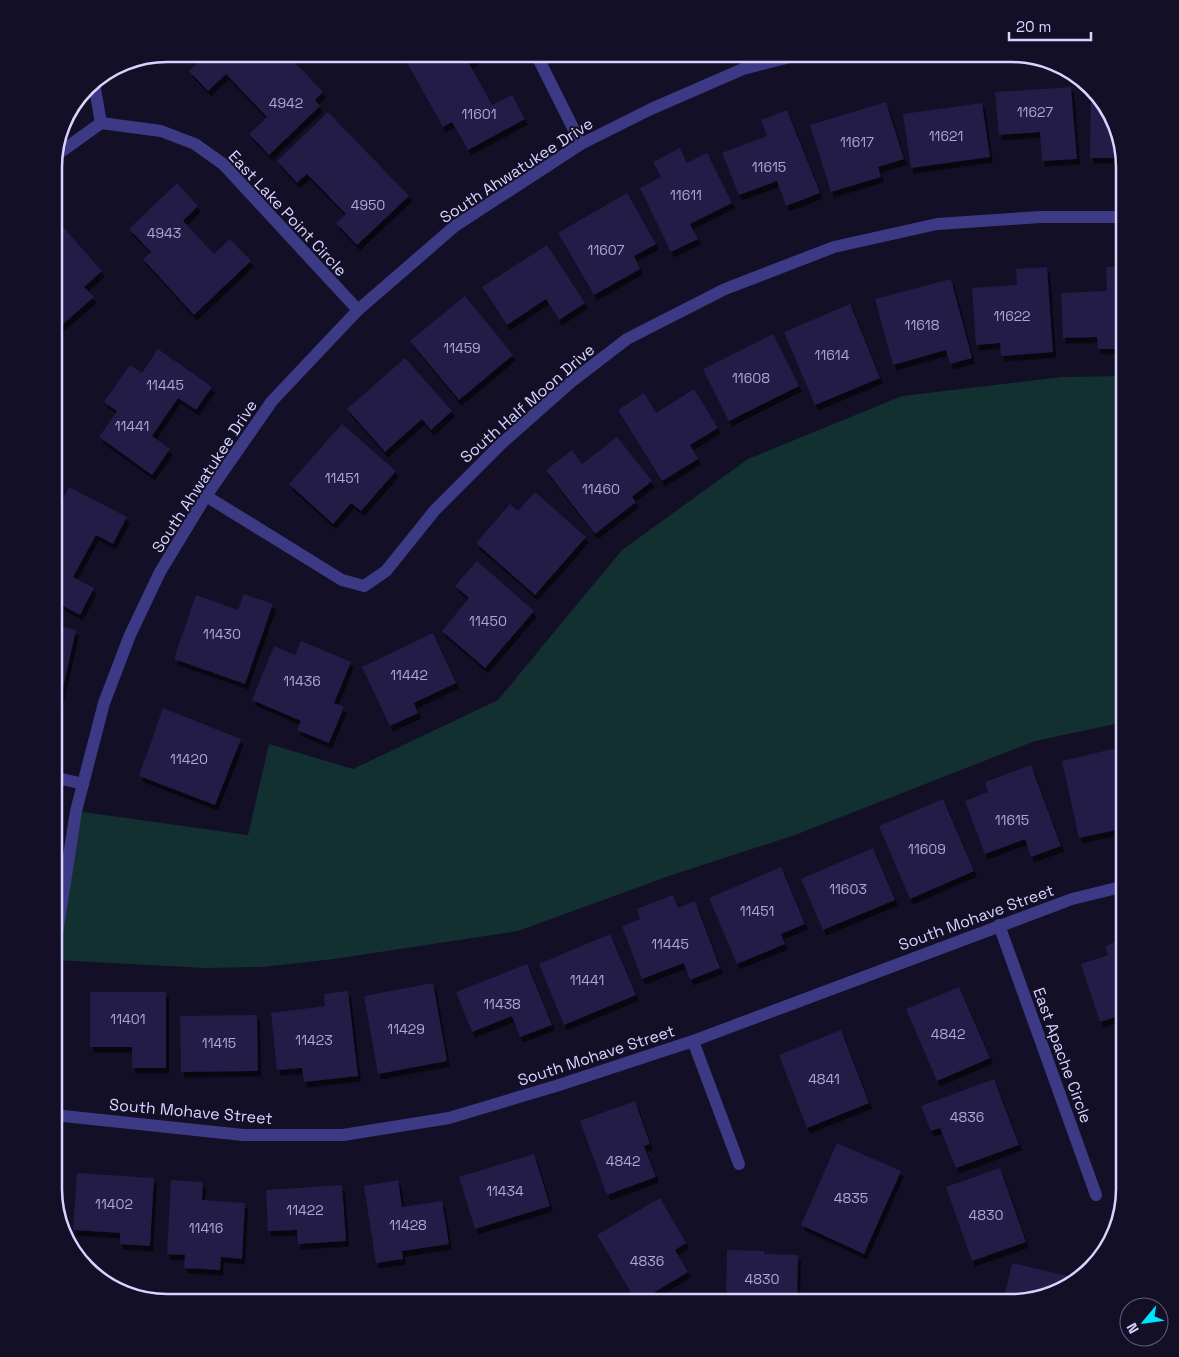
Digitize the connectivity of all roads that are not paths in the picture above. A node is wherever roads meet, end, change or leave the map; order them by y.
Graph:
1 (541, 63) edge
2 (767, 63) edge
3 (95, 91) edge
4 (101, 123) junction
5 (582, 144) junction
6 (64, 150) edge
7 (1116, 217) edge
8 (358, 310) junction
9 (206, 496) junction
10 (62, 779) edge
11 (83, 784) junction
12 (1116, 888) edge
13 (62, 900) edge
14 (999, 925) junction
15 (693, 1041) junction
16 (62, 1116) edge
17 (739, 1164) dead end
18 (1096, 1195) dead end

1 - 5 street
2 - 5 street, South Ahwatukee Drive
3 - 4 street
4 - 6 street
4 - 8 street, East Lake Point Circle
5 - 8 street, South Ahwatukee Drive
7 - 9 street, South Half Moon Drive
8 - 9 street, South Ahwatukee Drive
9 - 11 street, South Ahwatukee Drive
10 - 11 street
11 - 13 street, South Ahwatukee Drive
12 - 14 street, South Mohave Street
14 - 15 street, South Mohave Street
14 - 18 street, East Apache Circle
15 - 16 street, South Mohave Street
15 - 17 street

